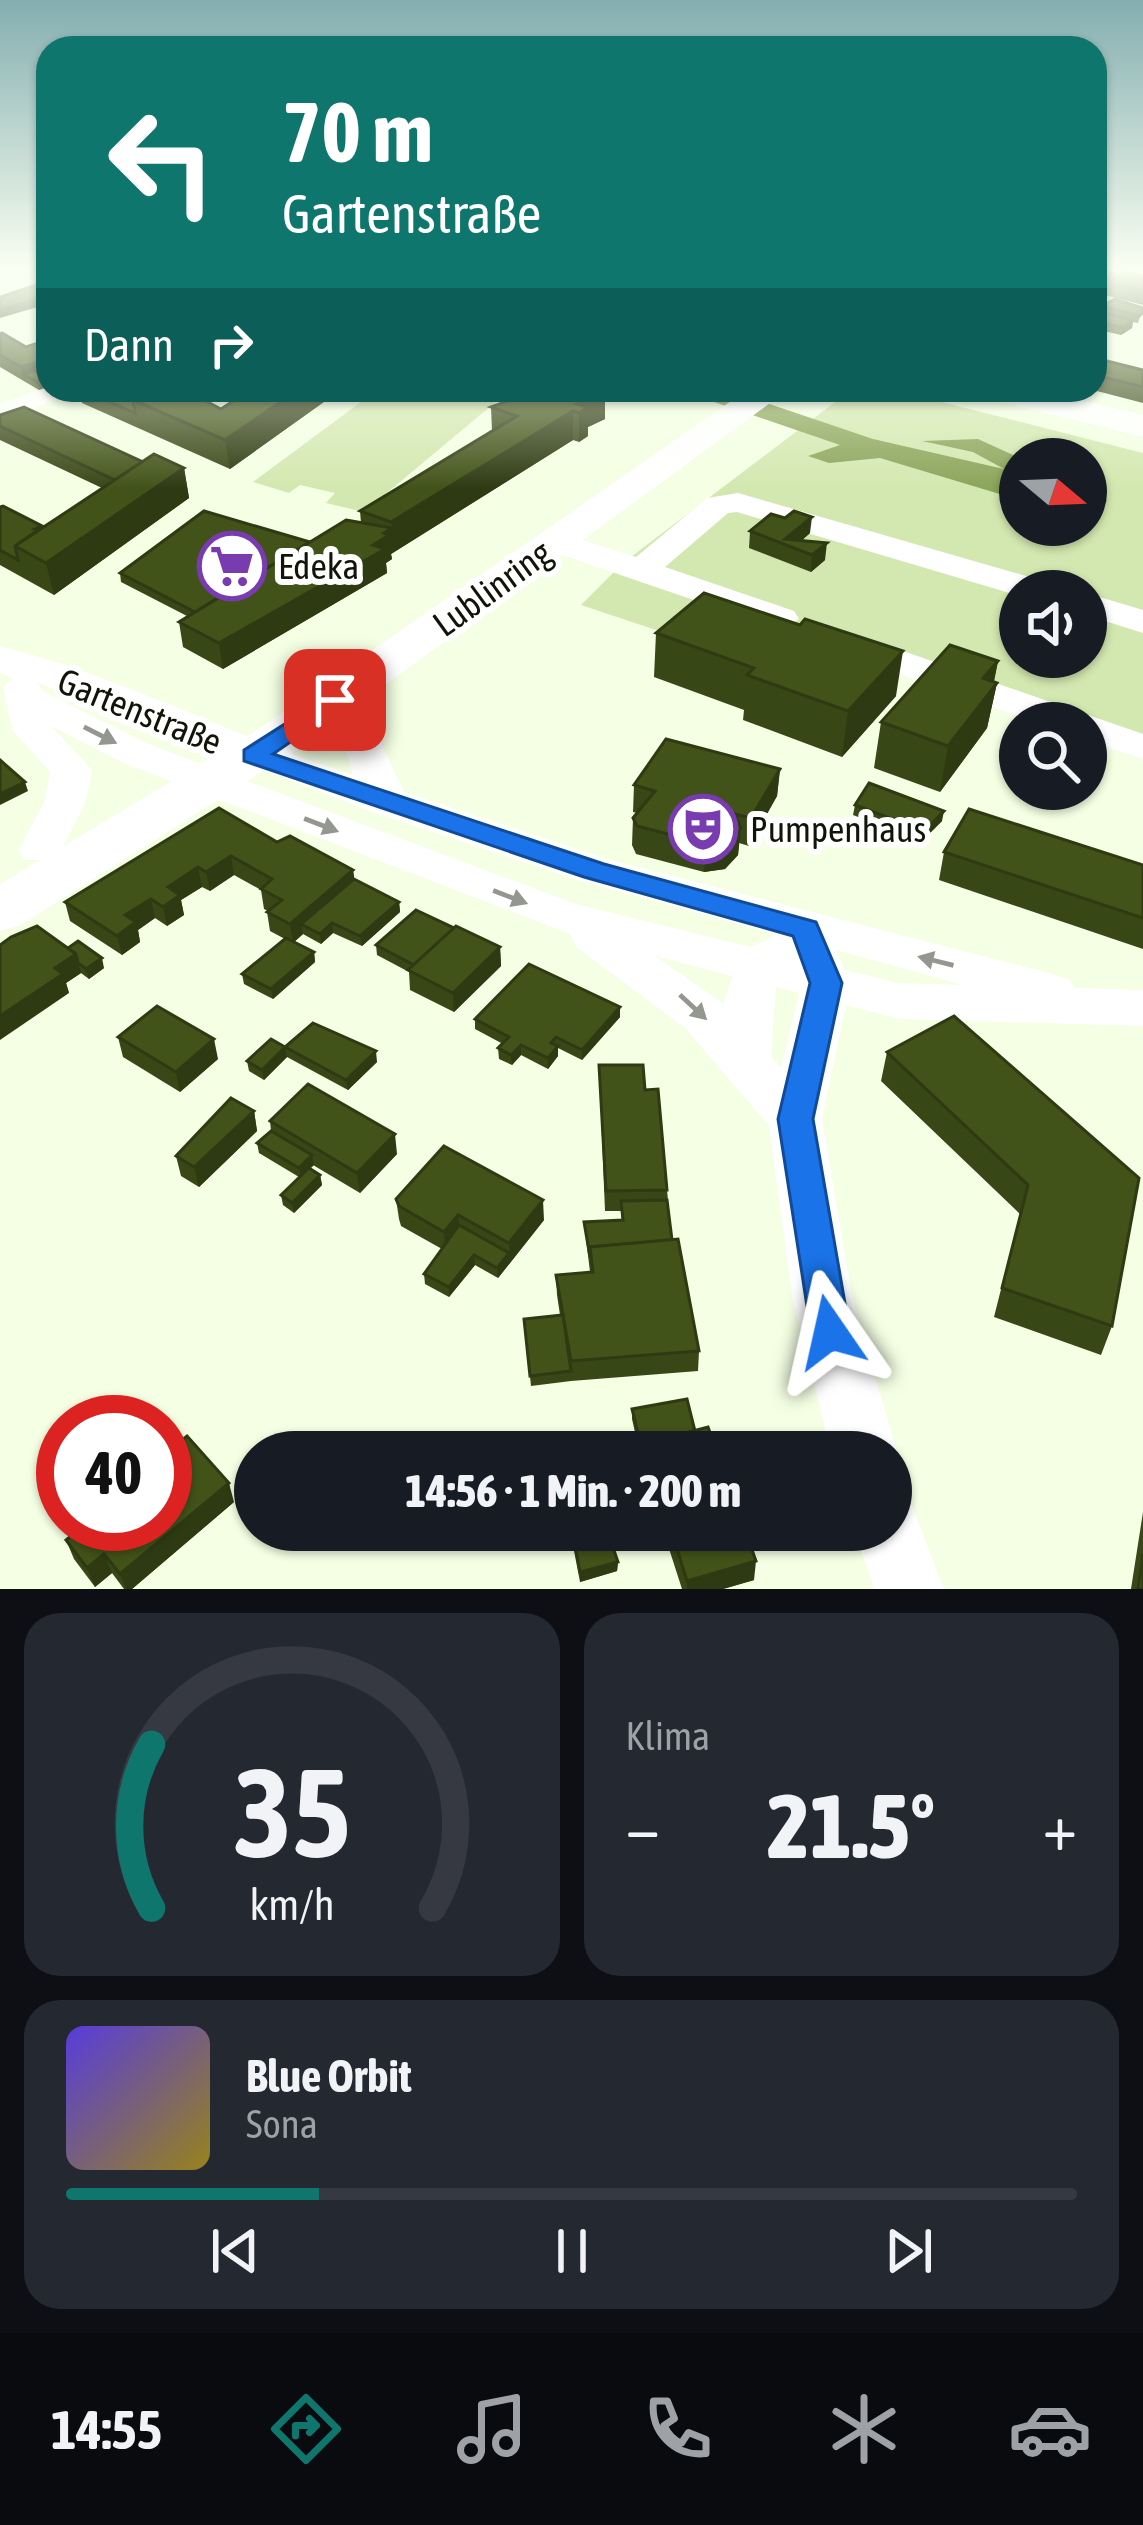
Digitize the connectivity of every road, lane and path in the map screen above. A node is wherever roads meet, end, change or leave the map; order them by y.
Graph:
1 (0, 386) edge
2 (36, 400) edge
3 (1046, 402) edge
4 (28, 403) junction
5 (714, 411) edge
6 (0, 413) edge
7 (1143, 426) edge
8 (557, 542) junction
9 (641, 570) junction
10 (999, 578) edge
11 (1107, 611) edge
12 (1143, 622) edge
13 (14, 674) edge
14 (364, 680) junction
15 (1016, 702) edge
16 (1107, 734) edge
17 (1143, 747) edge
18 (215, 763) junction
19 (390, 804) junction
20 (20, 861) edge
21 (0, 911) edge
22 (564, 917) junction
23 (806, 929) junction
24 (756, 967) junction
25 (826, 983) junction
26 (1089, 1003) junction
27 (1143, 1008) edge
28 (745, 1059) junction
29 (795, 1119) junction
30 (858, 1431) edge
31 (895, 1551) edge
32 (909, 1589) edge

1 - 4 street
2 - 4 street
3 - 7 main road
4 - 6 street
5 - 8 main road, Lublinring
5 - 18 main road, Lublinring
8 - 9 street
8 - 14 main road, Lublinring
9 - 10 street
9 - 15 street
11 - 12 street
13 - 18 street, Gartenstraße
13 - 20 street
14 - 18 main road, Lublinring
14 - 19 street
16 - 17 street
18 - 19 street, Gartenstraße
18 - 20 main road
18 - 21 main road
18 -> 22 street, Gartenstraße
19 - 23 street, Gartenstraße
22 - 24 street, Gartenstraße
22 -> 28 street, Gartenstraße
23 - 24 street
23 - 25 street
26 -> 23 street, Gartenstraße
24 - 25 street, Gartenstraße
24 - 28 street
25 - 26 street, Gartenstraße
25 - 29 street
26 - 27 street, Gartenstraße
28 - 29 street, Gartenstraße
29 - 30 street
31 - 32 street

